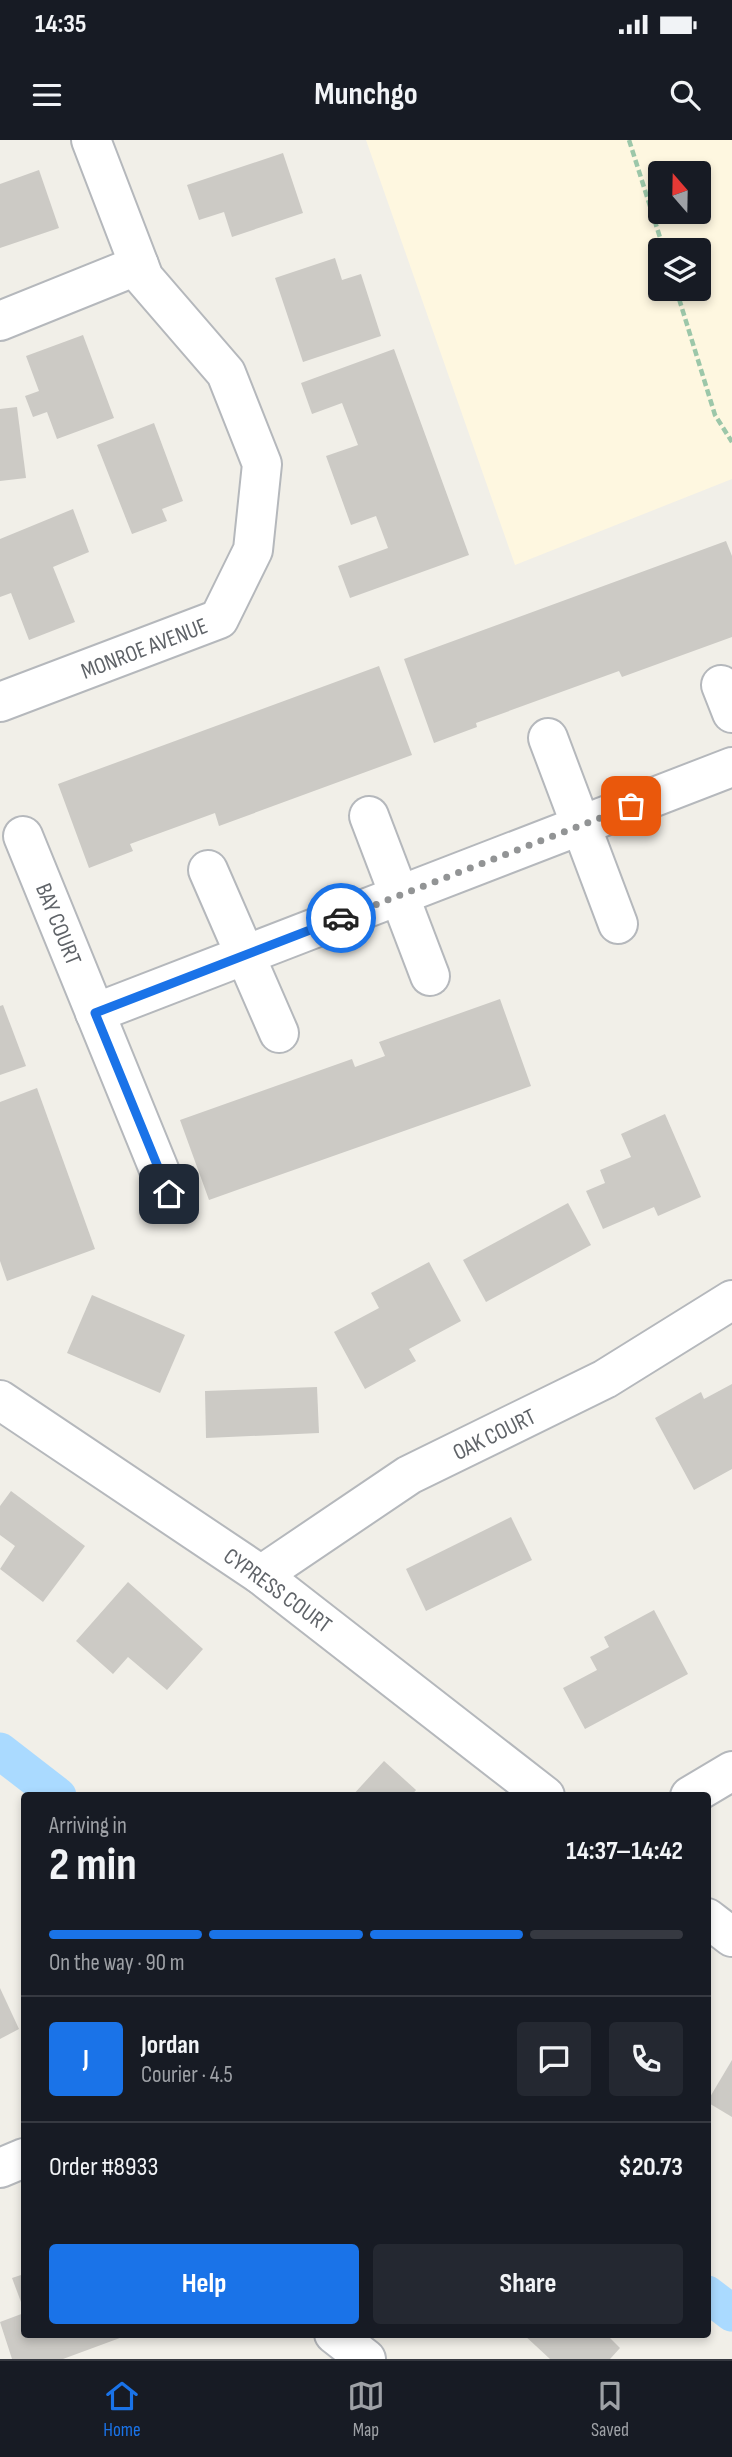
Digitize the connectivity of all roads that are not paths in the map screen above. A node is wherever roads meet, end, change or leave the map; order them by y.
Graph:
1 (91, 140) edge
2 (139, 265) junction
3 (0, 321) edge
4 (0, 702) edge
5 (548, 738) dead end
6 (732, 767) edge
7 (369, 816) dead end
8 (581, 825) junction
9 (23, 836) dead end
10 (208, 870) dead end
11 (398, 896) junction
12 (618, 924) dead end
13 (245, 955) junction
14 (430, 976) dead end
15 (95, 1013) junction
16 (279, 1032) dead end
17 (169, 1194) dead end
18 (732, 1300) edge
19 (0, 1400) edge
20 (261, 1575) junction
21 (732, 1771) edge
22 (540, 1792) edge
23 (697, 1792) edge
24 (711, 1921) edge
25 (732, 1937) edge
26 (21, 2159) edge
27 (0, 2168) edge
28 (339, 2338) edge
29 (366, 2359) edge

1 - 2 street, MONROE AVENUE
2 - 3 street
2 - 4 street, MONROE AVENUE
5 - 8 street
6 - 8 street
7 - 11 street
8 - 11 street
8 - 12 street
9 - 15 street, BAY COURT
10 - 13 street
11 - 13 street
11 - 14 street
13 - 15 street
13 - 16 street
15 - 17 street, BAY COURT
18 - 20 street, OAK COURT
19 - 20 street, CYPRESS COURT
20 - 22 street, CYPRESS COURT
21 - 23 street
24 - 25 street
26 - 27 street
28 - 29 street

